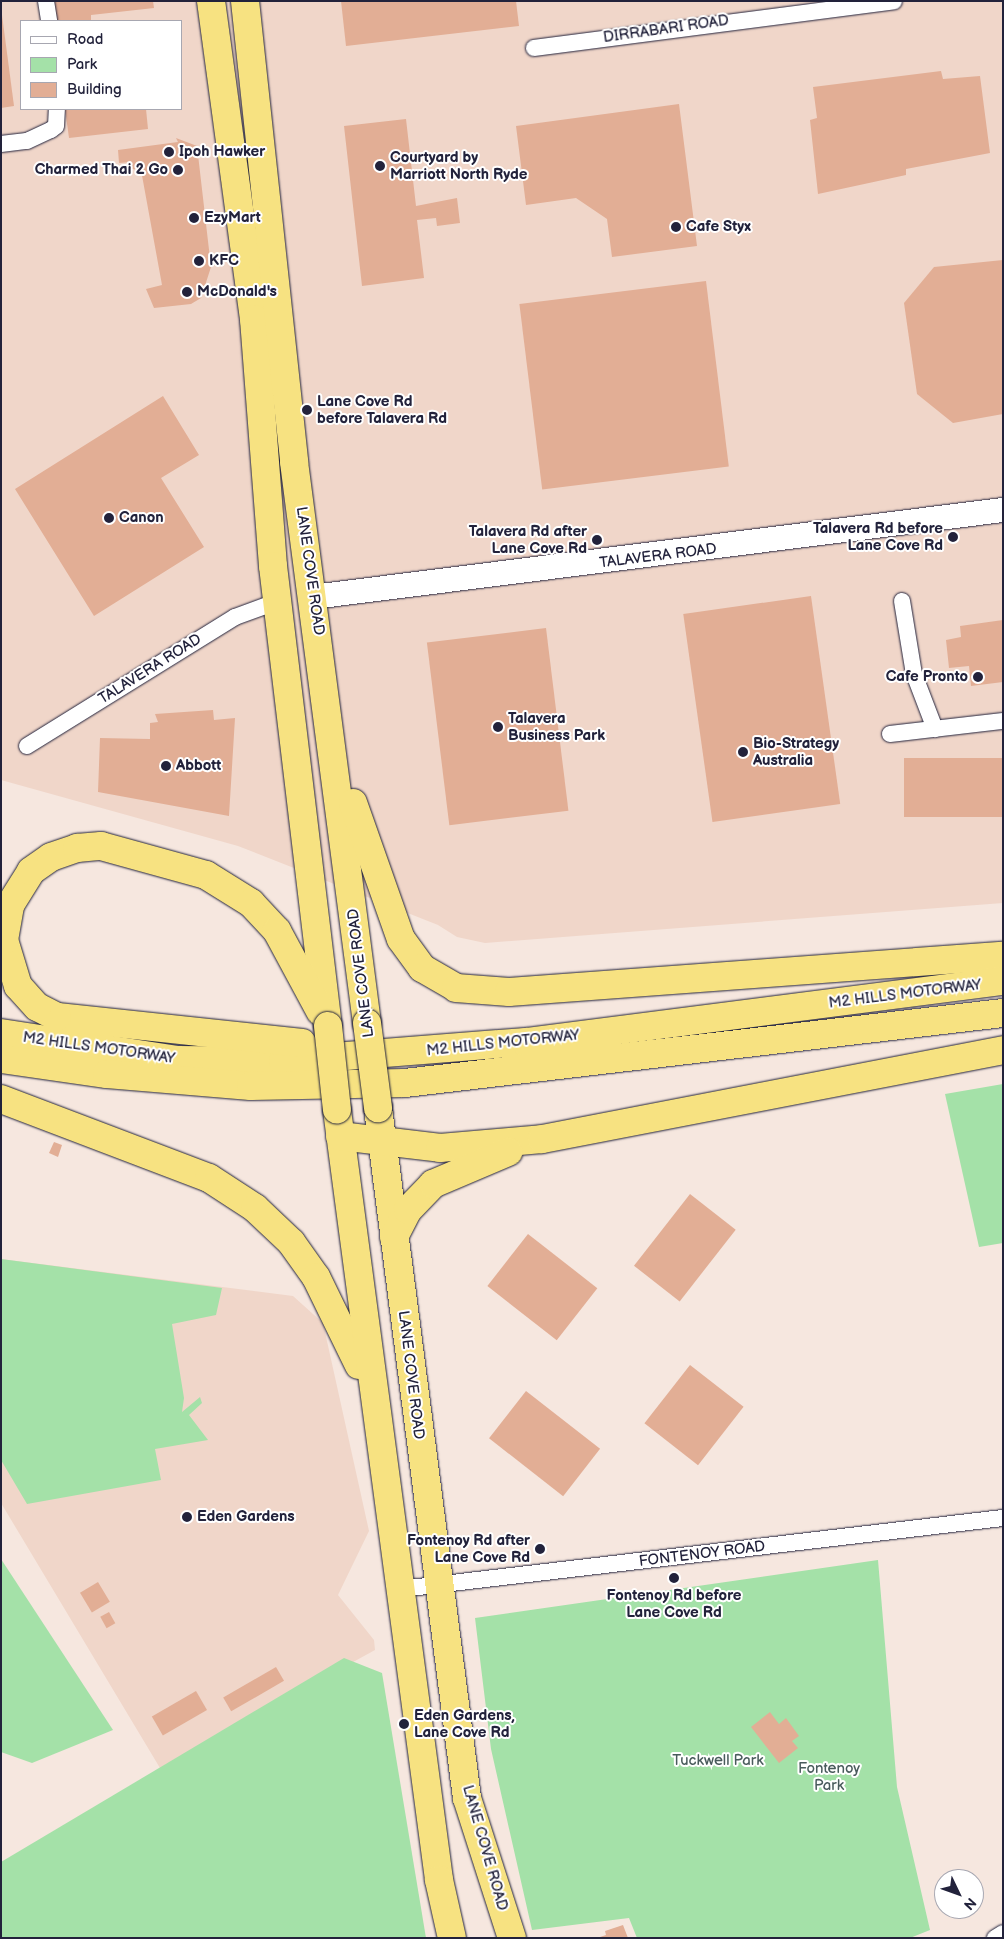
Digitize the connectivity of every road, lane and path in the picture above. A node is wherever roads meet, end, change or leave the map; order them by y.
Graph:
1 (46, 1) edge
2 (211, 1) edge
3 (245, 1) edge
4 (894, 1) edge
5 (778, 7) edge
6 (49, 20) edge
7 (534, 48) dead end
8 (57, 110) edge
9 (1, 144) edge
10 (1003, 510) edge
11 (314, 597) junction
12 (902, 601) dead end
13 (276, 602) junction
14 (1003, 721) edge
15 (935, 729) junction
16 (332, 730) junction
17 (890, 734) dead end
18 (27, 746) dead end
19 (1003, 956) edge
20 (1003, 981) edge
21 (1003, 1013) edge
22 (328, 1026) junction
23 (1, 1034) edge
24 (1003, 1050) edge
25 (374, 1055) junction
26 (1, 1059) edge
27 (1, 1098) edge
28 (339, 1123) junction
29 (542, 1139) junction
30 (383, 1140) junction
31 (394, 1237) junction
32 (374, 1398) junction
33 (1003, 1518) edge
34 (438, 1585) junction
35 (401, 1589) junction
36 (1003, 1933) edge
37 (452, 1938) edge
38 (512, 1938) edge
39 (994, 1938) edge

1 - 6 street
2 - 13 highway
3 - 11 highway, LANE COVE ROAD
4 - 5 street, DIRRABARI ROAD
5 - 7 street, DIRRABARI ROAD
8 - 9 street
10 - 11 main road, TALAVERA ROAD
11 - 13 highway
11 - 16 highway, LANE COVE ROAD
12 - 15 street
13 - 18 street, TALAVERA ROAD
13 - 22 highway
14 - 15 street
15 - 17 street
16 - 19 highway
16 - 30 highway, LANE COVE ROAD, bridge
20 - 25 highway, M2 HILLS MOTORWAY
21 - 26 highway, M2 HILLS MOTORWAY
22 - 25 highway
22 - 28 highway, bridge
23 - 25 highway, M2 HILLS MOTORWAY
24 - 29 highway
27 - 32 highway
28 - 30 highway
28 - 32 highway
29 - 30 highway
29 - 31 highway
30 - 31 highway, LANE COVE ROAD
31 - 34 highway, LANE COVE ROAD
32 - 35 highway
33 - 34 street, FONTENOY ROAD
34 - 35 street, FONTENOY ROAD
34 - 38 highway, LANE COVE ROAD
35 - 37 highway
36 - 39 street

